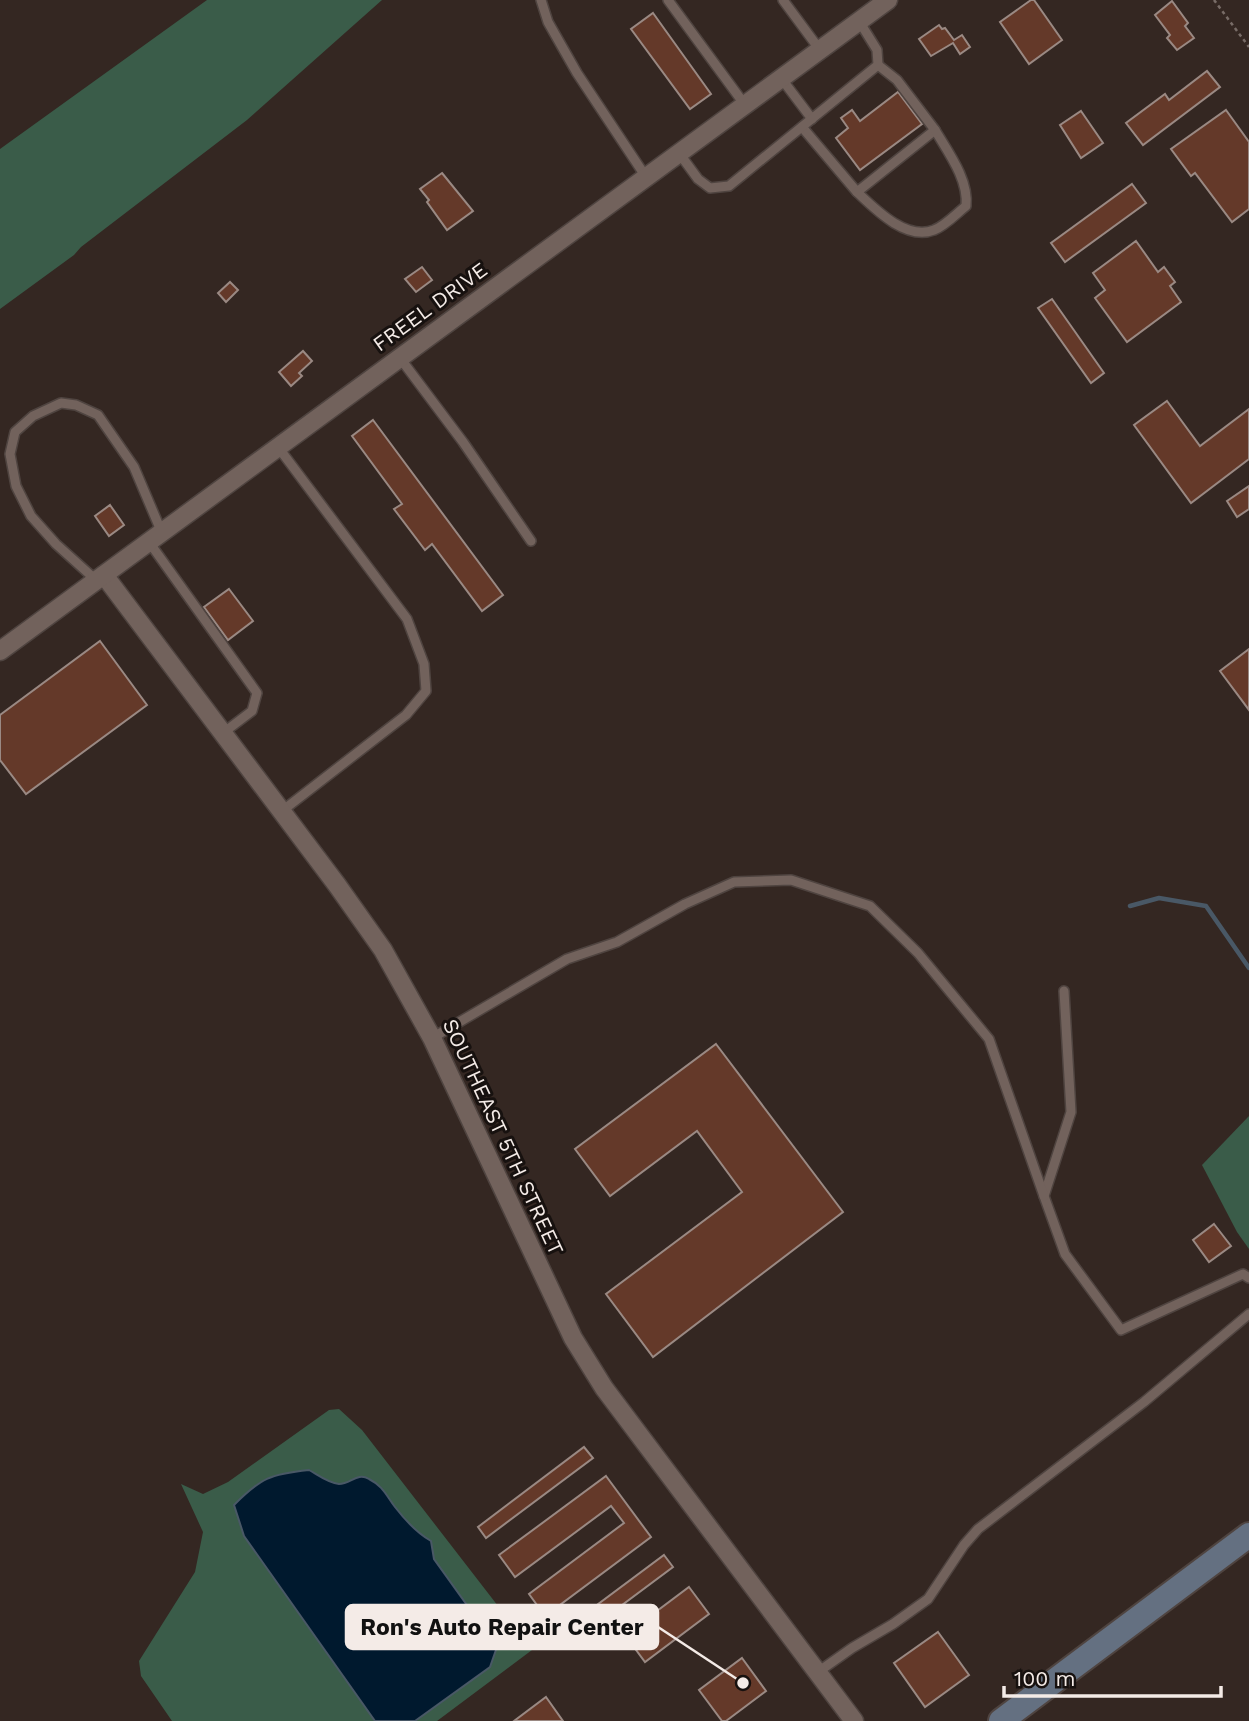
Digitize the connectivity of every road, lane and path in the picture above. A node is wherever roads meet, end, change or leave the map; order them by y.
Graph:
1 (541, 0) edge
2 (668, 0) edge
3 (783, 0) edge
4 (888, 0) edge
5 (1214, 0) edge
6 (859, 21) junction
7 (1249, 47) edge
8 (820, 50) junction
9 (878, 65) junction
10 (781, 78) junction
11 (745, 105) junction
12 (812, 118) junction
13 (802, 127) junction
14 (935, 130) junction
15 (679, 153) junction
16 (646, 177) junction
17 (857, 192) junction
18 (400, 358) junction
19 (278, 447) junction
20 (155, 537) junction
21 (531, 541) dead end
22 (100, 578) junction
23 (0, 651) edge
24 (223, 733) junction
25 (282, 811) junction
26 (1065, 991) dead end
27 (432, 1038) junction
28 (1044, 1196) junction
29 (1249, 1278) edge
30 (1249, 1314) edge
31 (1249, 1535) edge
32 (818, 1672) junction
33 (855, 1721) edge
34 (1001, 1721) edge

1 - 16 lane
2 - 11 lane
3 - 8 lane
4 - 6 street, FREEL DRIVE
5 - 7 path
6 - 8 street, FREEL DRIVE
6 - 9 lane
8 - 10 street, FREEL DRIVE
9 - 12 lane
9 - 14 lane
10 - 11 street, FREEL DRIVE
10 - 12 lane
11 - 15 street, FREEL DRIVE
12 - 13 lane
13 - 15 lane
13 - 17 lane
14 - 17 lane
14 - 17 lane
15 - 16 street, FREEL DRIVE
16 - 18 street, FREEL DRIVE
18 - 19 street, FREEL DRIVE
18 - 21 lane
19 - 20 street, FREEL DRIVE
19 - 25 lane
20 - 22 street, FREEL DRIVE
20 - 22 lane
20 - 24 lane
22 - 23 street, FREEL DRIVE
22 - 24 street, SOUTHEAST 5TH STREET
24 - 25 street, SOUTHEAST 5TH STREET
25 - 27 street, SOUTHEAST 5TH STREET
26 - 28 lane
27 - 28 lane
27 - 32 street, SOUTHEAST 5TH STREET
28 - 29 lane
30 - 32 lane
31 - 34 main road
32 - 33 street, SOUTHEAST 5TH STREET

